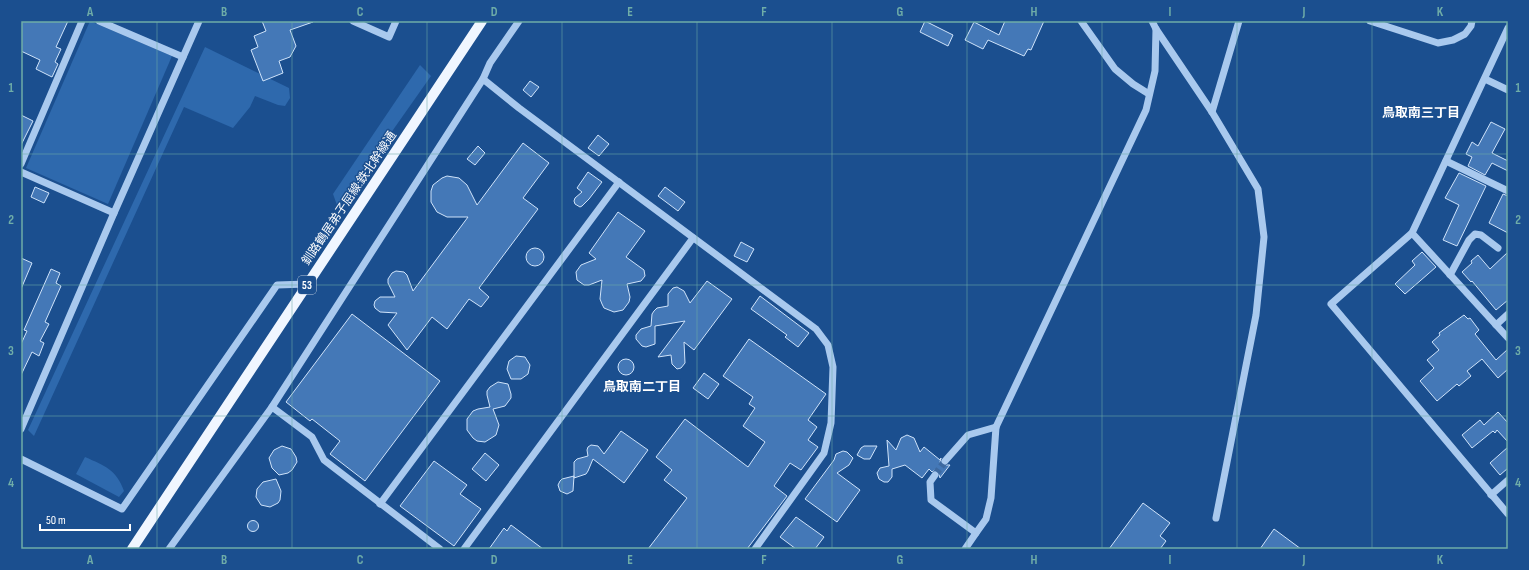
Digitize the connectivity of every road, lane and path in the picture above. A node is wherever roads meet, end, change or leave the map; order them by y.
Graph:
1 (82, 21) edge
2 (99, 21) edge
3 (199, 21) edge
4 (353, 21) edge
5 (396, 21) edge
6 (482, 21) edge
7 (519, 21) edge
8 (1081, 21) edge
9 (1152, 21) edge
10 (1239, 21) edge
11 (1370, 21) edge
12 (1472, 21) edge
13 (1508, 28) edge
14 (1156, 29) junction
15 (183, 57) junction
16 (483, 79) junction
17 (1485, 79) junction
18 (1508, 90) edge
19 (1149, 94) junction
20 (1212, 112) junction
21 (1446, 161) junction
22 (21, 164) edge
23 (21, 172) edge
24 (619, 182) junction
25 (1508, 191) edge
26 (114, 213) junction
27 (1412, 233) junction
28 (693, 238) junction
29 (1498, 248) dead end
30 (1450, 275) junction
31 (307, 284) junction
32 (1508, 314) edge
33 (1496, 325) junction
34 (1508, 338) edge
35 (272, 407) junction
36 (996, 426) junction
37 (21, 429) edge
38 (21, 459) edge
39 (946, 461) tunnel mouth
40 (935, 474) tunnel mouth
41 (1508, 480) edge
42 (1491, 495) junction
43 (380, 504) junction
44 (1508, 514) edge
45 (1216, 518) dead end
46 (976, 533) junction
47 (132, 549) edge
48 (169, 549) edge
49 (440, 549) edge
50 (464, 549) edge
51 (755, 549) edge
52 (965, 549) edge

1 - 22 street
2 - 15 street
3 - 15 street
4 - 5 street
6 - 31 main road, 釧路鶴居弟子屈線:鉄北幹線通 / 53
7 - 16 street
8 - 19 street
9 - 14 street
10 - 20 street
11 - 12 street
13 - 17 street
14 - 19 street
14 - 20 street
15 - 26 street
16 - 24 street
16 - 35 street
17 - 18 street
17 - 21 street
19 - 36 street
20 - 45 street
21 - 25 street
21 - 27 street
23 - 26 street
24 - 28 street
24 - 43 street
26 - 37 street
27 - 30 street
27 - 42 street
28 - 50 street
28 - 51 street
29 - 30 street
30 - 33 street
31 - 38 street
31 - 47 main road, 釧路鶴居弟子屈線:鉄北幹線通 / 53
32 - 33 street
33 - 34 street
35 - 43 street
35 - 48 street
36 - 39 street
36 - 46 street
40 - 46 street
41 - 42 street
42 - 44 street
43 - 49 street
46 - 52 street

